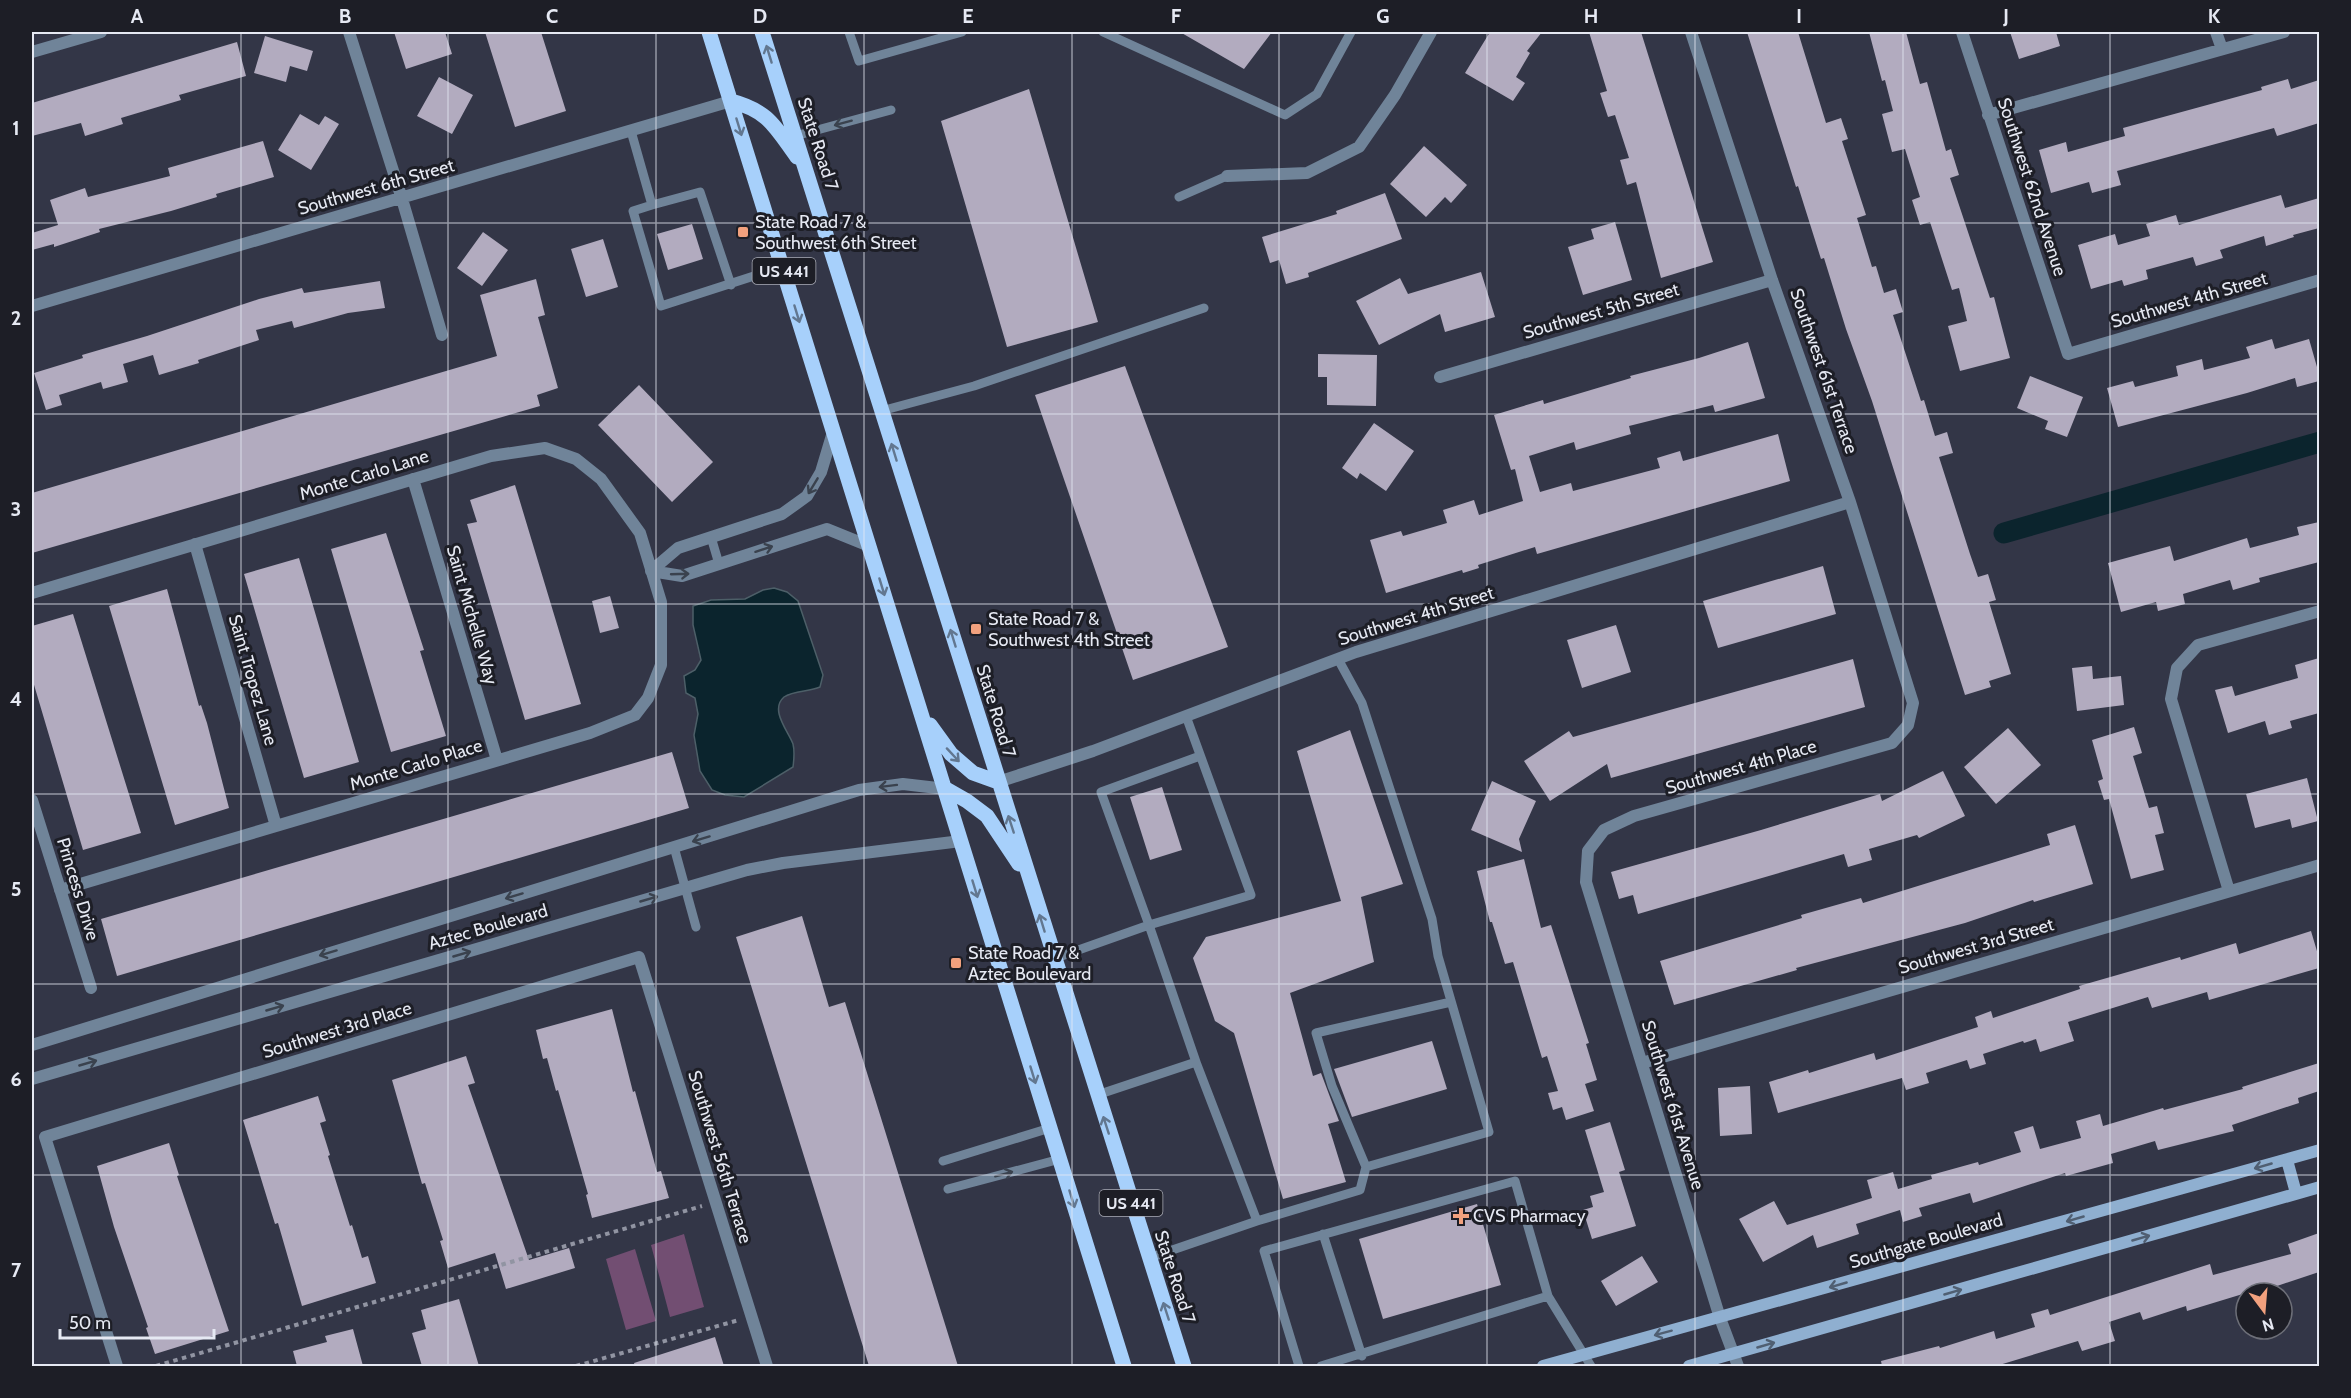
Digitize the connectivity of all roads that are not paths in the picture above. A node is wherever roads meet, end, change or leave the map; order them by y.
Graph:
1 (101, 32) edge
2 (349, 32) edge
3 (709, 32) edge
4 (762, 32) edge
5 (849, 32) edge
6 (962, 32) edge
7 (1103, 32) edge
8 (1351, 32) edge
9 (1431, 32) edge
10 (1691, 32) edge
11 (1962, 32) edge
12 (2216, 32) edge
13 (2284, 32) edge
14 (2222, 50) junction
15 (32, 52) edge
16 (731, 101) junction
17 (891, 110) dead end
18 (1988, 115) junction
19 (631, 131) junction
20 (795, 136) junction
21 (806, 170) junction
22 (1227, 176) joint
23 (1179, 197) dead end
24 (402, 199) junction
25 (652, 205) junction
26 (782, 267) junction
27 (1772, 280) junction
28 (2319, 280) edge
29 (731, 285) junction
30 (32, 306) edge
31 (1204, 308) dead end
32 (442, 335) dead end
33 (2068, 354) joint
34 (1440, 377) dead end
35 (881, 411) junction
36 (834, 432) junction
37 (413, 479) junction
38 (1851, 502) junction
39 (711, 537) junction
40 (195, 544) junction
41 (869, 546) junction
42 (720, 564) junction
43 (651, 571) junction
44 (32, 592) edge
45 (2319, 611) edge
46 (1338, 659) junction
47 (921, 713) junction
48 (1186, 716) junction
49 (1908, 725) joint
50 (1200, 756) junction
51 (497, 760) junction
52 (998, 782) junction
53 (946, 789) junction
54 (32, 800) edge
55 (276, 826) junction
56 (961, 842) junction
57 (674, 847) junction
58 (1588, 851) joint
59 (2319, 865) edge
60 (1029, 879) junction
61 (685, 888) junction
62 (60, 890) junction
63 (2229, 891) junction
64 (1149, 925) junction
65 (696, 927) dead end
66 (639, 957) joint
67 (1053, 959) junction
68 (91, 988) dead end
69 (1451, 1002) junction
70 (32, 1045) edge
71 (1196, 1062) junction
72 (1642, 1063) junction
73 (32, 1079) edge
74 (1097, 1095) junction
75 (1050, 1128) junction
76 (2319, 1150) edge
77 (1060, 1159) junction
78 (2287, 1160) junction
79 (943, 1161) dead end
80 (1366, 1167) junction
81 (2319, 1187) edge
82 (948, 1189) dead end
83 (2296, 1193) junction
84 (1257, 1221) junction
85 (1323, 1234) junction
86 (1149, 1258) junction
87 (1548, 1296) junction
88 (1720, 1318) junction
89 (1585, 1354) junction
90 (1362, 1356) junction
91 (1736, 1360) edge
92 (117, 1366) edge
93 (766, 1366) edge
94 (1124, 1366) edge
95 (1184, 1366) edge
96 (1299, 1366) edge
97 (1321, 1366) edge
98 (1543, 1366) edge
99 (1591, 1366) edge
100 (1689, 1366) edge

1 - 15 street
2 - 24 street
3 - 16 main road, US 441
20 -> 4 main road, State Road 7 / US 441
5 - 6 lane
7 - 8 lane
9 - 22 street
10 - 27 street, Southwest 61st Terrace
11 - 18 street, Southwest 62nd Avenue
12 - 14 street
13 - 14 street
14 - 18 street
16 - 19 street, Southwest 6th Street
16 - 21 main road
16 -> 26 main road, US 441
17 -> 20 lane
18 - 33 street, Southwest 62nd Avenue
19 - 24 street, Southwest 6th Street
19 - 25 lane
20 - 21 main road, State Road 7 / US 441
21 - 35 main road, State Road 7 / US 441
22 - 23 lane
24 - 30 street, Southwest 6th Street
24 - 32 street
25 - 29 lane
25 - 29 lane
26 - 29 lane
26 -> 36 main road, US 441
27 - 34 street, Southwest 5th Street
27 - 38 street, Southwest 61st Terrace
28 - 33 street, Southwest 4th Street
31 - 35 lane
52 -> 35 main road, State Road 7 / US 441
36 -> 39 street
36 - 41 main road, US 441
37 - 40 street, Monte Carlo Lane
37 - 43 street, Monte Carlo Lane
37 - 51 street, Saint Michelle Way
38 - 46 street, Southwest 4th Street
38 - 49 street, Southwest 61st Terrace
39 - 42 lane
39 - 43 street
40 - 44 street, Monte Carlo Lane
40 - 55 street, Saint Tropez Lane
42 -> 41 street
41 -> 47 main road, US 441
43 -> 42 street
43 - 51 street, Monte Carlo Place
45 - 63 street
46 - 48 street, Southwest 4th Street
46 - 69 lane
47 -> 52 main road
47 - 53 main road, US 441
48 - 50 lane
48 - 52 street, Southwest 4th Street
49 - 58 street, Southwest 4th Place
50 - 64 lane
50 - 64 lane
51 - 55 street, Monte Carlo Place
60 -> 52 main road, State Road 7 / US 441
53 - 56 main road, US 441
53 -> 57 street, Aztec Boulevard
53 - 60 main road
54 - 62 street, Princess Drive
55 - 62 street, Monte Carlo Place
56 - 61 street, Aztec Boulevard
56 -> 75 main road, US 441
57 - 61 lane
57 -> 70 street, Aztec Boulevard
58 - 72 street, Southwest 61st Avenue
59 - 63 street, Southwest 3rd Street
67 -> 60 main road, State Road 7 / US 441
61 - 65 lane
73 -> 61 street, Aztec Boulevard
62 - 68 street, Princess Drive
63 - 72 street, Southwest 3rd Street
64 - 67 lane
64 - 71 lane
66 - 92 street, Southwest 3rd Place
66 - 93 street, Southwest 56th Terrace
67 - 74 main road, State Road 7 / US 441
69 - 80 lane
69 - 80 lane
71 - 74 lane
71 - 84 lane
72 - 88 street, Southwest 61st Avenue
86 -> 74 main road, State Road 7 / US 441
75 - 77 main road, US 441
75 - 79 lane
76 - 78 main road, Southgate Boulevard
82 -> 77 lane
77 -> 94 main road, US 441
78 - 83 main road
78 -> 88 main road, Southgate Boulevard
80 - 84 lane
81 - 83 main road
91 -> 83 main road
84 - 86 lane
85 - 87 lane
85 - 90 lane
85 - 96 lane
95 -> 86 main road, State Road 7 / US 441
87 - 89 lane
87 - 90 lane
88 -> 89 main road, Southgate Boulevard
88 - 91 street, Southwest 61st Avenue
89 - 98 main road, Southgate Boulevard
89 - 99 lane
90 - 97 lane
91 - 100 main road

